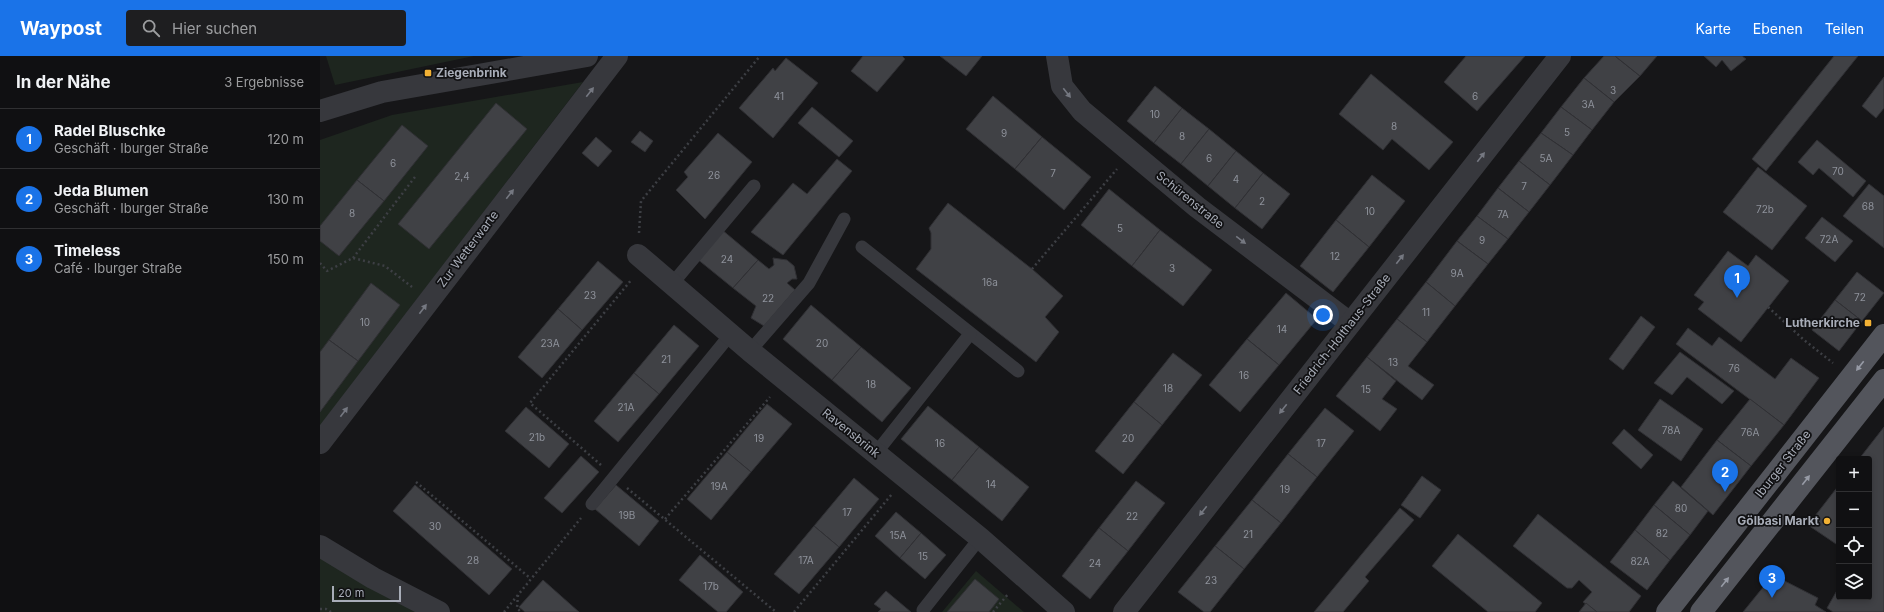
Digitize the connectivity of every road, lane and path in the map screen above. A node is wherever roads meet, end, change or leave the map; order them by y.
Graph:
1 (587, 56) edge
2 (617, 56) edge
3 (760, 56) edge
4 (1056, 56) edge
5 (1560, 56) edge
6 (538, 60) edge
7 (320, 112) edge
8 (1132, 152) junction
9 (414, 177) dead end
10 (754, 186) dead end
11 (844, 219) dead end
12 (862, 248) dead end
13 (353, 258) junction
14 (642, 258) junction
15 (320, 263) edge
16 (1032, 269) dead end
17 (672, 284) junction
18 (429, 300) junction
19 (1768, 307) dead end
20 (1350, 323) junction
21 (970, 334) junction
22 (730, 335) junction
23 (1884, 335) edge
24 (750, 352) junction
25 (1836, 365) dead end
26 (1018, 371) dead end
27 (785, 380) junction
28 (1884, 380) edge
29 (320, 443) edge
30 (876, 453) junction
31 (614, 477) junction
32 (905, 477) junction
33 (416, 482) dead end
34 (592, 504) joint
35 (665, 520) junction
36 (980, 538) junction
37 (320, 546) edge
38 (530, 578) junction
39 (518, 593) junction
40 (320, 609) edge
41 (923, 610) dead end
42 (331, 612) edge
43 (439, 612) edge
44 (504, 612) edge
45 (521, 612) edge
46 (776, 612) edge
47 (794, 612) edge
48 (1064, 612) edge
49 (1124, 612) edge
50 (1667, 612) edge
51 (1701, 612) edge

1 - 6 street
18 -> 2 street, Zur Wetterwarte
3 - 14 path
4 -> 8 street, Schürenstraße
20 -> 5 street, Friedrich-Holthaus-Straße
6 - 7 street
8 - 16 path
8 -> 20 street, Schürenstraße
9 - 13 path
10 - 17 lane
11 - 24 lane
12 - 21 lane
13 - 15 path
13 - 18 path
14 - 17 street, Ravensbrink
14 - 31 path
17 - 22 street, Ravensbrink
29 -> 18 street, Zur Wetterwarte
19 - 25 path
20 -> 49 street, Friedrich-Holthaus-Straße
21 - 26 lane
21 - 30 lane
22 - 24 street, Ravensbrink
22 - 31 lane
23 -> 50 main road, Iburger Straße
24 - 27 street, Ravensbrink
27 - 30 street, Ravensbrink
27 - 35 path
51 -> 28 main road
30 - 32 street, Ravensbrink
31 - 34 lane
31 - 35 path
32 - 36 street, Ravensbrink
32 - 47 path
33 - 38 path
34 - 38 path
35 - 46 path
36 - 41 lane
36 - 48 street, Ravensbrink
37 - 43 street
38 - 39 path
39 - 44 path
39 - 45 path
40 - 42 path

